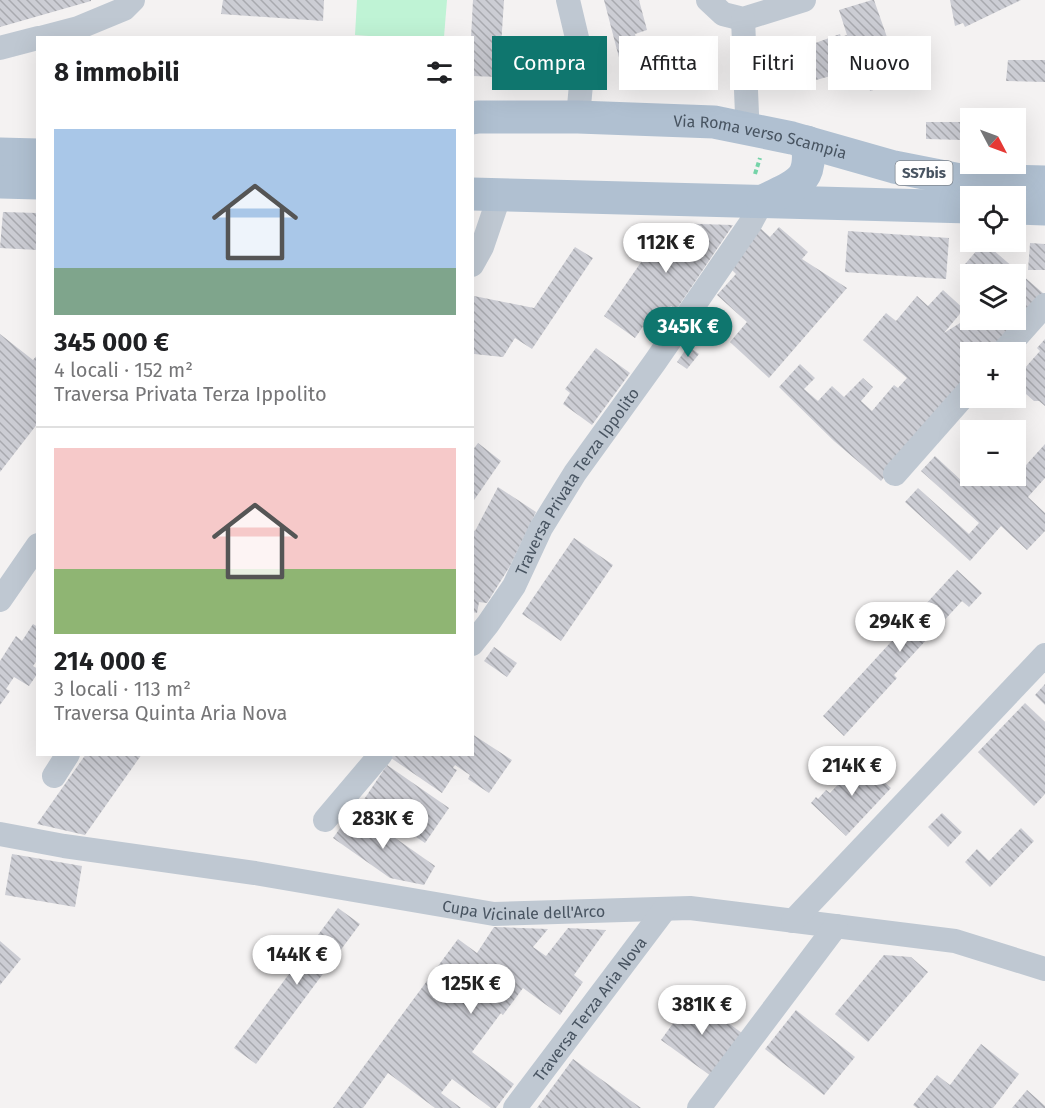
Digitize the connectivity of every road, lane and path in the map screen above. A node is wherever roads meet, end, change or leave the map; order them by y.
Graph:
1 (134, 0) edge
2 (568, 0) edge
3 (708, 0) edge
4 (804, 0) edge
5 (743, 19) junction
6 (47, 36) edge
7 (36, 39) edge
8 (0, 48) edge
9 (578, 117) junction
10 (474, 118) edge
11 (753, 138) junction
12 (807, 142) junction
13 (0, 154) edge
14 (36, 154) edge
15 (0, 182) edge
16 (1045, 182) edge
17 (36, 183) edge
18 (759, 188) junction
19 (486, 194) edge
20 (960, 206) edge
21 (1026, 208) edge
22 (1045, 208) edge
23 (474, 261) edge
24 (1045, 305) edge
25 (1012, 342) edge
26 (960, 400) edge
27 (895, 474) dead end
28 (36, 548) edge
29 (0, 600) edge
30 (474, 642) edge
31 (1045, 655) edge
32 (67, 756) edge
33 (379, 756) edge
34 (54, 776) dead end
35 (325, 820) dead end
36 (0, 834) edge
37 (665, 909) junction
38 (793, 921) junction
39 (836, 926) junction
40 (1045, 969) edge
41 (515, 1108) edge
42 (699, 1108) edge

1 - 6 street
2 - 9 street
3 - 5 street
4 - 5 street
5 - 11 street
7 - 8 street
9 - 10 main road, Via Roma verso Scampia
9 - 11 main road, Via Roma verso Scampia
11 - 12 main road, Via Roma verso Scampia
11 - 18 path
12 - 16 main road, Via Roma verso Scampia / SS7bis
12 - 18 main road
13 - 14 main road
15 - 17 main road
18 - 19 main road
18 - 20 main road, SS7bis
18 - 30 street, Traversa Privata Terza Ippolito
19 - 23 street
21 - 22 main road
24 - 25 street
26 - 27 street
28 - 29 street
31 - 38 street
32 - 34 street
33 - 35 street
36 - 37 street, Cupa Vicinale dell'Arco
37 - 38 street, Cupa Vicinale dell'Arco
37 - 41 street, Traversa Terza Aria Nova
38 - 39 street, Cupa Vicinale dell'Arco
39 - 40 street, Cupa Vicinale dell'Arco
39 - 42 street

